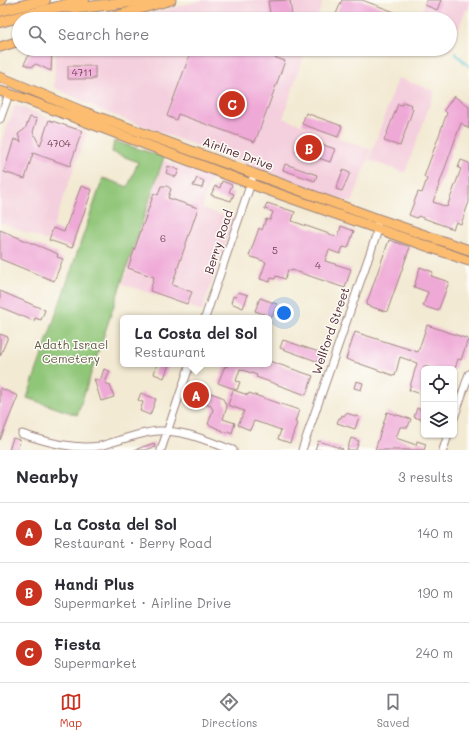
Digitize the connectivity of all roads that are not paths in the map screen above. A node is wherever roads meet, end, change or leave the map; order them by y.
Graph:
1 (44, 0) edge
2 (84, 0) edge
3 (146, 0) edge
4 (171, 0) edge
5 (58, 7) junction
6 (0, 11) edge
7 (39, 12) edge
8 (129, 12) edge
9 (12, 19) edge
10 (0, 22) edge
11 (12, 43) edge
12 (0, 47) edge
13 (0, 77) edge
14 (36, 91) junction
15 (4, 92) edge
16 (0, 119) edge
17 (92, 119) junction
18 (177, 144) junction
19 (173, 155) junction
20 (255, 173) junction
21 (251, 184) junction
22 (378, 219) junction
23 (376, 230) junction
24 (445, 242) junction
25 (469, 250) edge
26 (441, 252) junction
27 (469, 261) edge
28 (207, 315) edge
29 (189, 367) edge
30 (469, 374) edge
31 (457, 409) edge
32 (168, 431) junction
33 (22, 434) dead end
34 (447, 438) edge
35 (60, 448) edge
36 (161, 450) edge
37 (233, 450) edge
38 (302, 450) edge
39 (443, 450) edge

1 - 6 highway
2 - 5 highway
3 - 5 highway
4 - 8 main road
5 - 7 highway
9 - 10 highway
11 - 12 main road
13 - 14 main road, Airline Drive
14 - 15 main road
14 - 17 main road, Airline Drive
15 - 16 street
15 - 17 main road, Airline Drive
17 - 18 main road, Airline Drive
17 - 19 main road, Airline Drive
18 - 19 main road
18 - 20 main road, Airline Drive
19 - 21 main road, Airline Drive
20 - 21 street, Berry Road
20 - 22 main road, Airline Drive
21 - 23 main road, Airline Drive
21 - 28 street, Berry Road
22 - 23 street, Wellford Street
22 - 24 main road, Airline Drive
23 - 26 main road, Airline Drive
23 - 38 street, Wellford Street
24 - 25 main road, Airline Drive
24 - 26 main road
26 - 27 main road, Airline Drive
29 - 32 street
30 - 31 street
32 - 35 street
32 - 36 street
32 - 37 street
33 - 35 street
34 - 39 street

